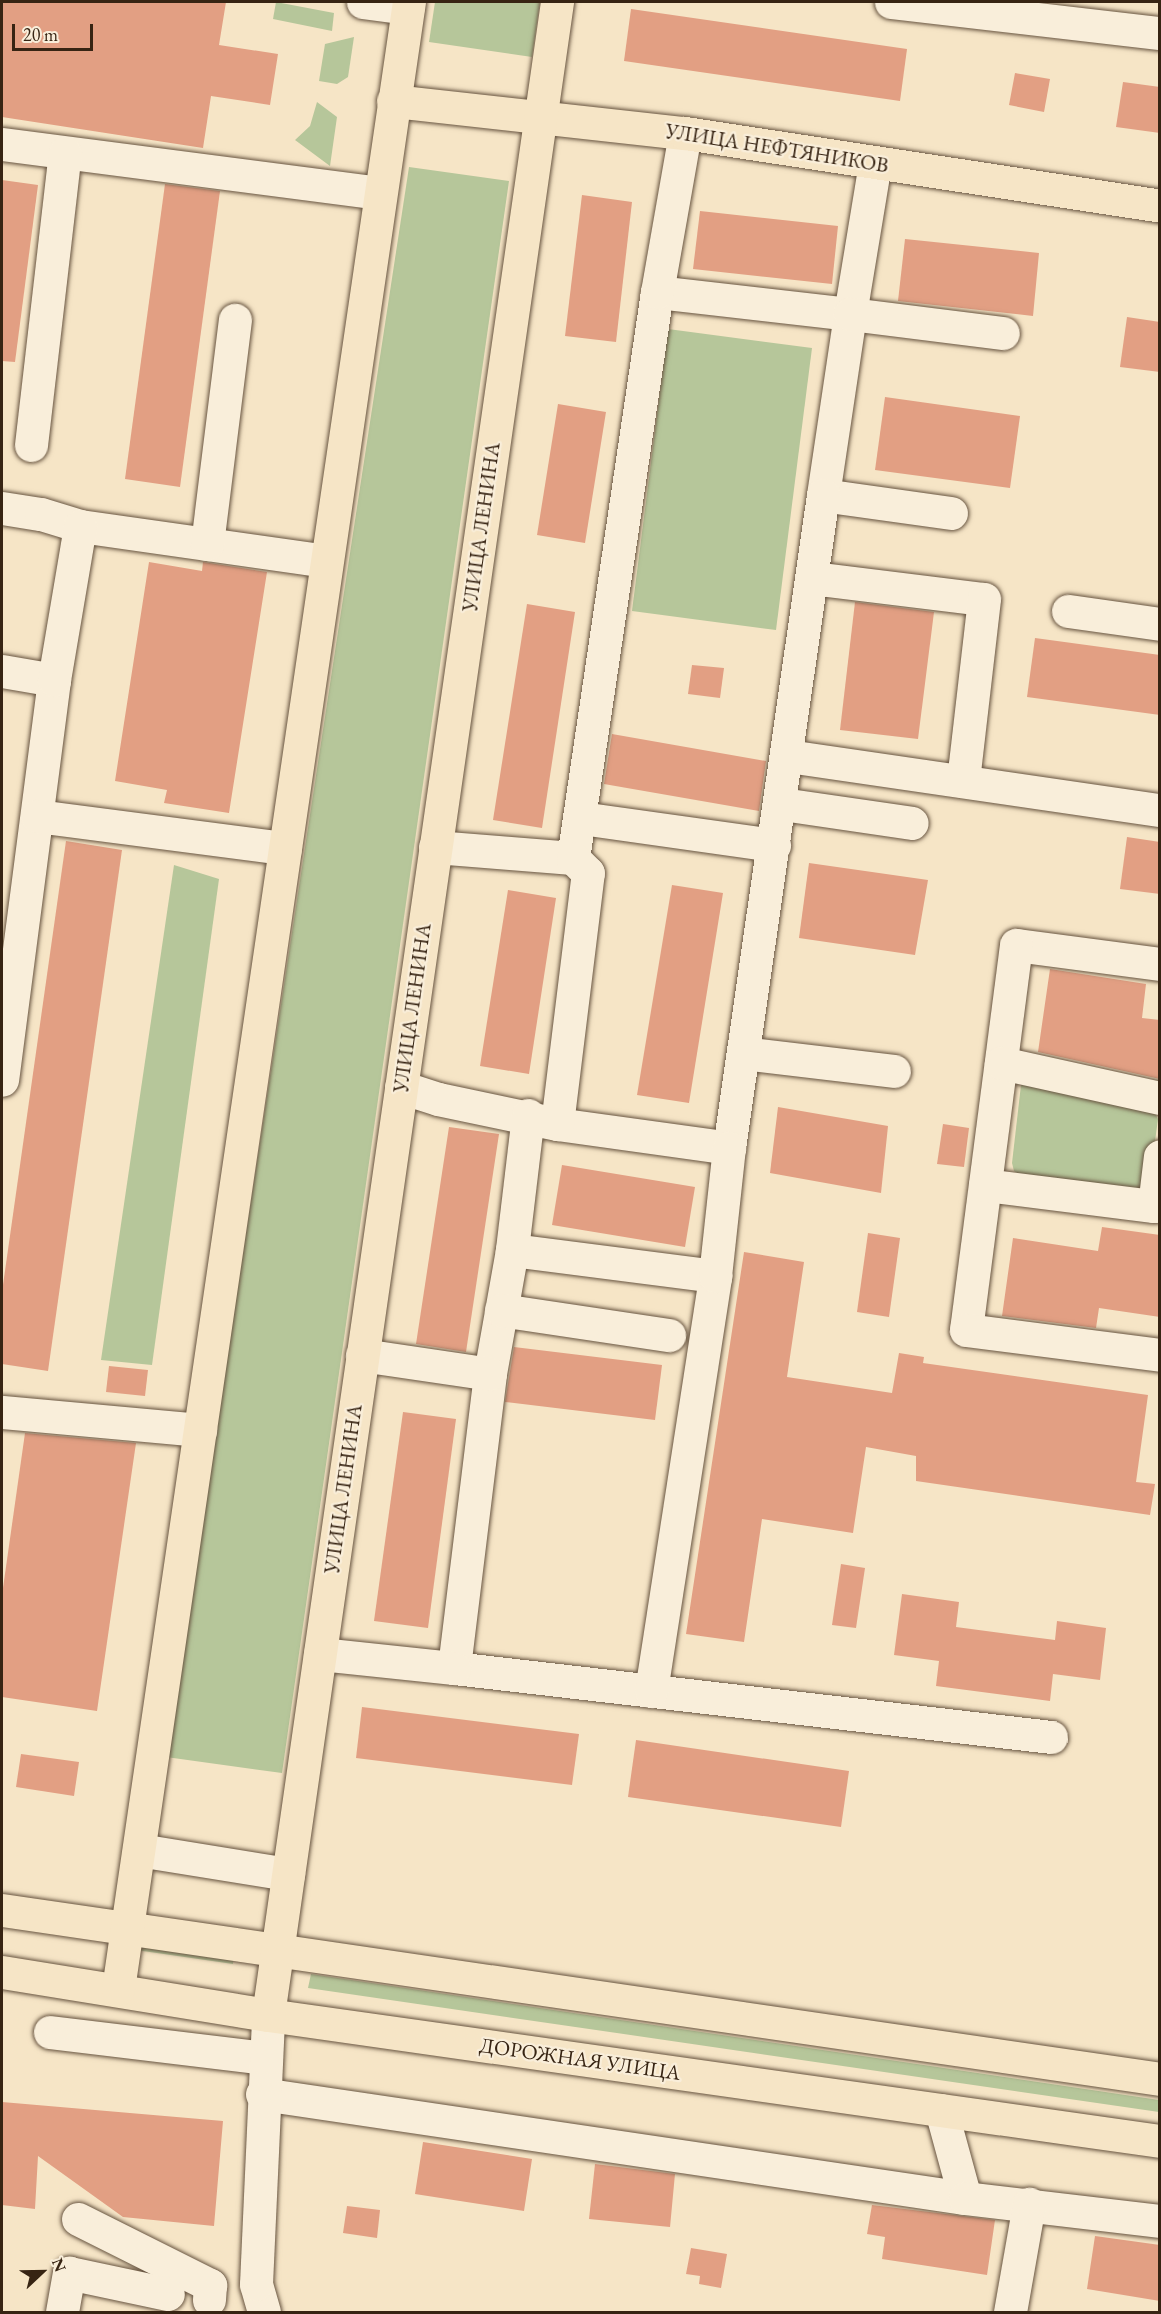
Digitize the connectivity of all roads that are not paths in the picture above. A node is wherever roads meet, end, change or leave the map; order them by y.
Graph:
1 (363, 2) edge
2 (557, 2) edge
3 (891, 2) edge
4 (409, 5) edge
5 (1160, 33) edge
6 (393, 101) junction
7 (540, 114) junction
8 (685, 133) junction
9 (2, 144) edge
10 (65, 153) junction
11 (874, 163) junction
12 (380, 193) junction
13 (1160, 206) edge
14 (657, 292) junction
15 (850, 314) junction
16 (236, 320) dead end
17 (1003, 333) dead end
18 (31, 445) dead end
19 (823, 495) junction
20 (2, 508) edge
21 (951, 513) dead end
22 (80, 526) junction
23 (207, 544) junction
24 (326, 561) junction
25 (812, 578) junction
26 (1068, 611) dead end
27 (1160, 624) edge
28 (2, 671) edge
29 (54, 680) junction
30 (788, 756) junction
31 (963, 781) junction
32 (782, 804) junction
33 (1160, 810) edge
34 (37, 816) junction
35 (580, 818) junction
36 (912, 823) dead end
37 (774, 845) junction
38 (435, 847) junction
39 (285, 848) junction
40 (573, 858) junction
41 (12, 901) edge
42 (1160, 964) edge
43 (743, 1053) junction
44 (1001, 1063) junction
45 (894, 1071) dead end
46 (2, 1080) edge
47 (401, 1087) junction
48 (1160, 1098) edge
49 (542, 1120) junction
50 (729, 1148) junction
51 (1160, 1156) edge
52 (985, 1185) junction
53 (512, 1250) junction
54 (715, 1276) junction
55 (501, 1310) junction
56 (669, 1335) dead end
57 (362, 1355) junction
58 (1160, 1355) edge
59 (490, 1374) junction
60 (2, 1412) edge
61 (200, 1430) junction
62 (320, 1654) junction
63 (454, 1668) junction
64 (651, 1691) junction
65 (1052, 1737) dead end
66 (138, 1850) junction
67 (288, 1874) junction
68 (2, 1910) edge
69 (127, 1929) junction
70 (278, 1948) junction
71 (2, 1972) edge
72 (118, 1989) junction
73 (268, 2015) junction
74 (50, 2032) dead end
75 (264, 2058) junction
76 (1160, 2079) edge
77 (262, 2094) junction
78 (941, 2110) junction
79 (1160, 2141) edge
80 (965, 2198) junction
81 (1029, 2204) junction
82 (78, 2218) dead end
83 (1160, 2221) edge
84 (209, 2300) junction
85 (166, 2303) edge
86 (262, 2308) edge
87 (62, 2313) edge
88 (1010, 2313) edge

1 - 4 street
2 - 7 main road, УЛИЦА ЛЕНИНА
3 - 5 street
4 - 6 main road
6 - 7 main road, УЛИЦА НЕФТЯНИКОВ
6 - 12 main road
7 - 8 main road, УЛИЦА НЕФТЯНИКОВ
7 - 38 main road, УЛИЦА ЛЕНИНА
8 - 11 main road, УЛИЦА НЕФТЯНИКОВ
8 - 14 street
9 - 10 street
10 - 12 street
10 - 18 street
11 - 13 main road, УЛИЦА НЕФТЯНИКОВ
11 - 15 street
12 - 24 main road
14 - 15 street
14 - 35 street
15 - 17 street
15 - 19 street
16 - 23 street
19 - 21 street
19 - 25 street
20 - 22 street
22 - 23 street
22 - 29 street
23 - 24 street
24 - 39 main road
25 - 30 street
25 - 31 street
26 - 27 street
28 - 29 street
29 - 34 street
30 - 31 street
30 - 32 street
31 - 33 street
32 - 36 street
32 - 37 street
34 - 39 street
34 - 41 street
35 - 37 street
35 - 40 street
37 - 43 street
38 - 40 street
38 - 47 main road, УЛИЦА ЛЕНИНА
39 - 61 main road
40 - 49 street
41 - 46 street
42 - 44 street
43 - 45 street
43 - 50 street
44 - 48 street
44 - 52 street
47 - 49 street
47 - 57 main road, УЛИЦА ЛЕНИНА
49 - 50 street
49 - 53 street
50 - 54 street
51 - 52 street
52 - 58 street
53 - 54 street
53 - 55 street
54 - 64 street
55 - 56 street
55 - 59 street
57 - 59 street
57 - 62 main road, УЛИЦА ЛЕНИНА
59 - 63 street
60 - 61 street
61 - 66 main road
62 - 63 street
62 - 67 main road, УЛИЦА ЛЕНИНА
63 - 64 street
64 - 65 street
66 - 67 street
66 - 69 main road
67 - 70 main road, УЛИЦА ЛЕНИНА
68 - 69 main road
69 - 70 main road
69 - 72 main road
70 - 73 main road, УЛИЦА ЛЕНИНА
70 - 76 main road
71 - 72 main road, ДОРОЖНАЯ УЛИЦА
72 - 73 main road, ДОРОЖНАЯ УЛИЦА
73 - 75 street
73 - 78 main road, ДОРОЖНАЯ УЛИЦА
74 - 75 street
75 - 77 street
77 - 80 street
77 - 86 street
78 - 79 main road, ДОРОЖНАЯ УЛИЦА
78 - 80 street
80 - 81 street
81 - 83 street
81 - 88 street
82 - 84 street
84 - 85 street
84 - 86 street
85 - 87 street

